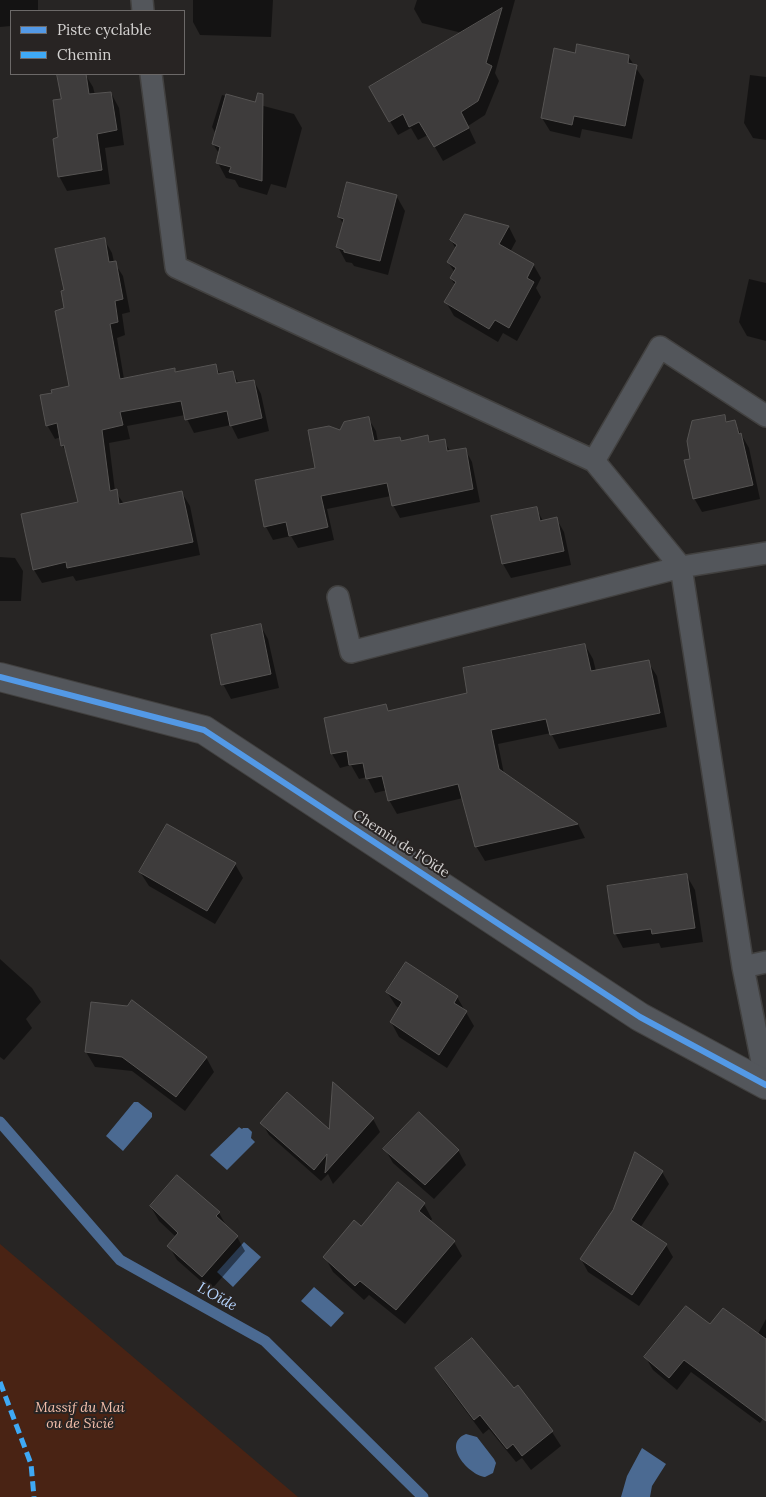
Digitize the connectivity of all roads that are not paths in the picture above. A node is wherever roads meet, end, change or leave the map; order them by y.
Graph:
1 (151, 75) edge
2 (766, 416) edge
3 (594, 461) junction
4 (766, 553) edge
5 (681, 567) junction
6 (338, 597) dead end
7 (0, 676) edge
8 (766, 962) edge
9 (743, 967) junction
10 (766, 1084) edge

1 - 3 lane
2 - 3 lane
3 - 5 lane
4 - 5 lane
5 - 6 lane
5 - 9 lane
7 - 10 street, Chemin de l'Oïde
8 - 9 lane
9 - 10 lane

